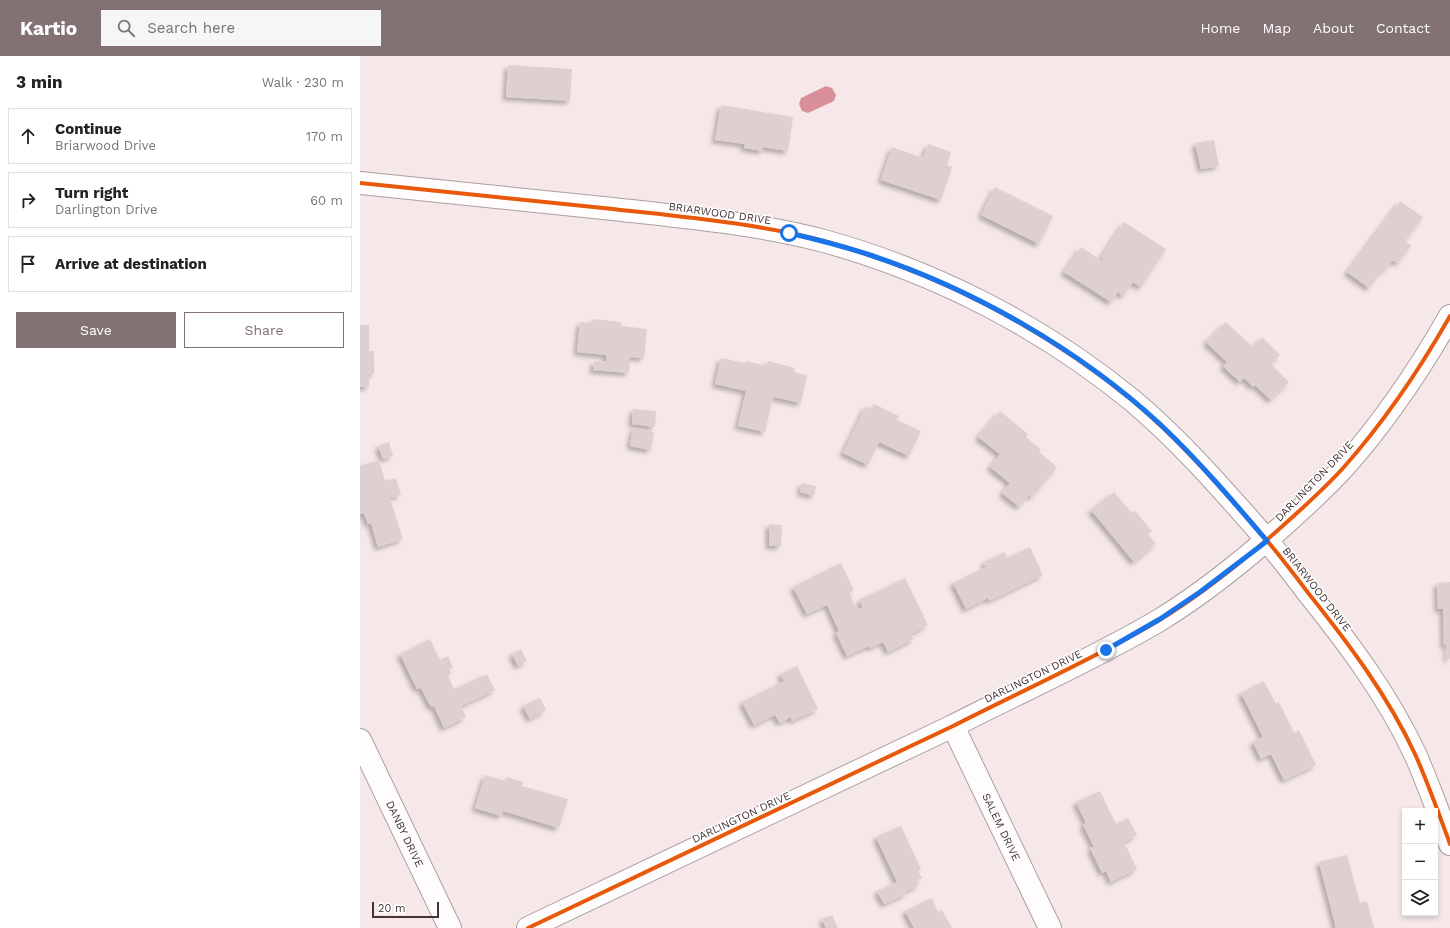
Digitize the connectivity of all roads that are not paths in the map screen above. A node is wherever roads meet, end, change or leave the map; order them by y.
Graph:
1 (360, 184) edge
2 (1450, 316) edge
3 (1267, 541) junction
4 (953, 726) junction
5 (360, 740) edge
6 (1450, 844) edge
7 (450, 928) edge
8 (528, 928) edge
9 (1050, 928) edge

1 - 3 street, BRIARWOOD DRIVE
2 - 3 street, DARLINGTON DRIVE
3 - 4 street, DARLINGTON DRIVE
3 - 6 street, BRIARWOOD DRIVE
4 - 8 street, DARLINGTON DRIVE
4 - 9 street, SALEM DRIVE
5 - 7 street, DANBY DRIVE

